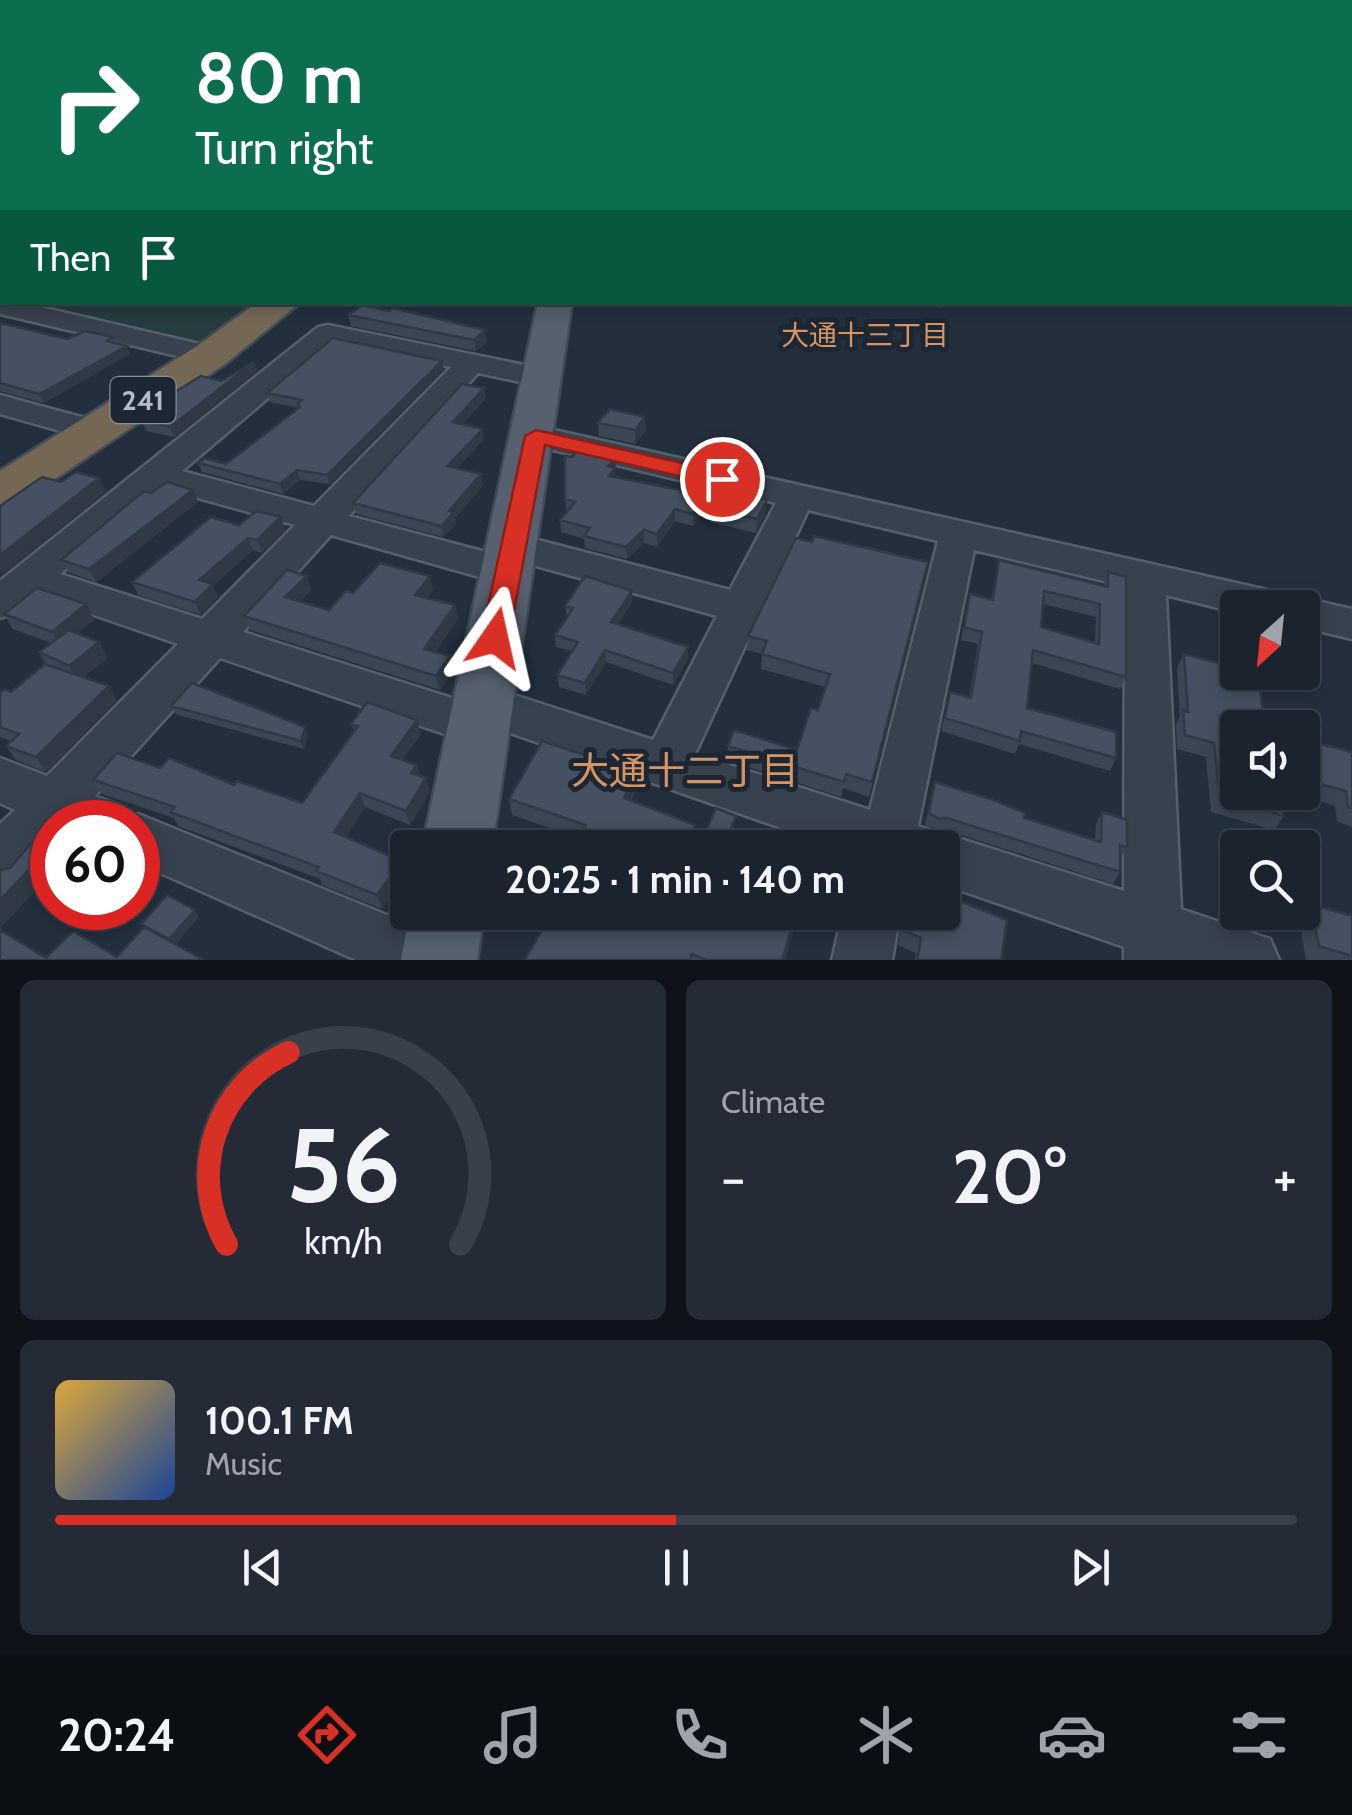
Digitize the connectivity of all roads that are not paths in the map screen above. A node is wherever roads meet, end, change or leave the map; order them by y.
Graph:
1 (279, 305) edge
2 (554, 305) edge
3 (0, 306) edge
4 (211, 354) junction
5 (472, 363) junction
6 (544, 378) junction
7 (0, 404) edge
8 (96, 430) junction
9 (536, 436) junction
10 (155, 476) junction
11 (0, 493) edge
12 (797, 496) junction
13 (323, 521) junction
14 (959, 534) junction
15 (512, 559) junction
16 (1145, 576) junction
17 (15, 591) edge
18 (1220, 594) edge
19 (742, 608) junction
20 (1320, 616) edge
21 (1352, 624) edge
22 (211, 639) junction
23 (480, 715) junction
24 (665, 765) junction
25 (0, 780) edge
26 (47, 800) edge
27 (88, 800) edge
28 (461, 830) edge
29 (853, 830) edge
30 (899, 830) edge
31 (30, 843) edge
32 (160, 847) edge
33 (0, 862) edge
34 (960, 865) edge
35 (444, 930) edge
36 (868, 930) edge
37 (1154, 944) edge
38 (425, 960) edge
39 (439, 960) edge
40 (862, 960) edge
41 (1249, 960) edge

1 - 4 highway, 241
2 - 6 main road
3 - 4 street
4 - 8 highway, 241
5 - 6 street
5 - 10 street
5 - 13 street
6 - 9 main road
7 - 8 street
8 - 11 highway, 241
9 - 12 street
9 - 15 main road
10 - 13 street
10 - 17 street
12 - 14 street
12 - 19 street
13 - 15 street
13 - 22 street
14 - 16 street
14 - 30 street
15 - 19 street
15 - 23 main road
16 - 18 street
16 - 37 street
17 - 22 street
19 - 24 street
20 - 21 street
22 - 23 street
22 - 27 street
23 - 24 street
23 - 28 main road
24 - 29 street
25 - 26 street
31 - 33 street
32 - 38 street
34 - 37 street
35 - 39 main road
36 - 40 street
37 - 41 street

